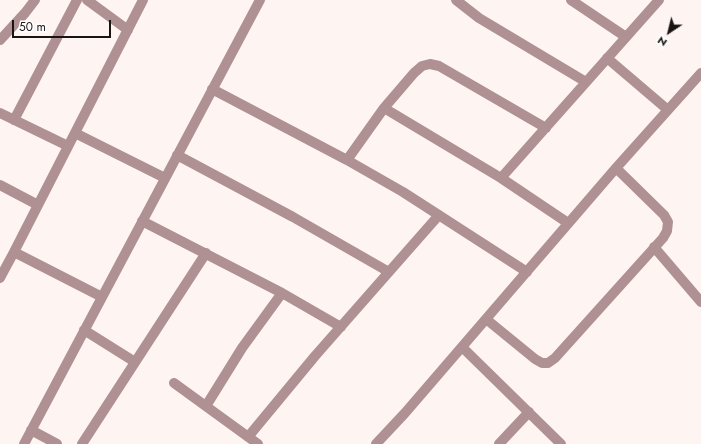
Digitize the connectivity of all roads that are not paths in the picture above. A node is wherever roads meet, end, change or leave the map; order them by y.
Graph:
1 (34, 0) edge
2 (77, 0) edge
3 (87, 0) edge
4 (143, 0) edge
5 (260, 0) edge
6 (456, 0) edge
7 (571, 0) edge
8 (659, 0) edge
9 (128, 30) junction
10 (626, 37) junction
11 (0, 40) edge
12 (607, 58) junction
13 (701, 73) edge
14 (586, 82) junction
15 (212, 89) junction
16 (384, 108) junction
17 (668, 110) junction
18 (0, 113) edge
19 (14, 120) junction
20 (546, 128) junction
21 (75, 133) junction
22 (68, 146) junction
23 (177, 155) junction
24 (347, 160) junction
25 (616, 168) junction
26 (165, 178) junction
27 (501, 178) junction
28 (0, 185) edge
29 (38, 205) junction
30 (439, 215) junction
31 (142, 221) junction
32 (568, 223) junction
33 (654, 247) junction
34 (14, 252) junction
35 (206, 253) junction
36 (389, 272) junction
37 (527, 272) junction
38 (0, 278) edge
39 (282, 293) junction
40 (102, 297) junction
41 (701, 302) edge
42 (486, 318) junction
43 (341, 327) junction
44 (84, 330) junction
45 (462, 347) junction
46 (135, 362) junction
47 (174, 383) dead end
48 (206, 406) junction
49 (529, 412) junction
50 (31, 430) junction
51 (248, 437) junction
52 (24, 444) edge
53 (57, 444) edge
54 (82, 444) edge
55 (258, 444) edge
56 (376, 444) edge
57 (500, 444) edge
58 (561, 444) edge

1 - 11 street
2 - 19 street
3 - 9 street
4 - 9 street
5 - 15 street
6 - 14 street
7 - 10 street
8 - 10 street
9 - 21 street
10 - 12 street
12 - 14 street
12 - 17 street
13 - 17 street
14 - 20 street
15 - 23 street
15 - 24 street
16 - 20 street
16 - 24 street
16 - 27 street
17 - 25 street
18 - 19 street
19 - 22 street
20 - 27 street
21 - 22 street
21 - 26 street
22 - 29 street
23 - 26 street
23 - 36 street
24 - 30 street
25 - 32 street
25 - 33 street
26 - 31 street
27 - 32 street
28 - 29 street
29 - 34 street
30 - 36 street
30 - 37 street
31 - 35 street
31 - 40 street
32 - 37 street
33 - 41 street
33 - 42 street
34 - 38 street
34 - 40 street
35 - 39 street
35 - 46 street
36 - 43 street
37 - 42 street
39 - 43 street
39 - 48 street
40 - 44 street
42 - 45 street
43 - 51 street
44 - 46 street
44 - 50 street
45 - 49 street
45 - 56 street
46 - 54 street
47 - 48 street
48 - 51 street
49 - 57 street
49 - 58 street
50 - 52 street
50 - 53 street
51 - 55 street

